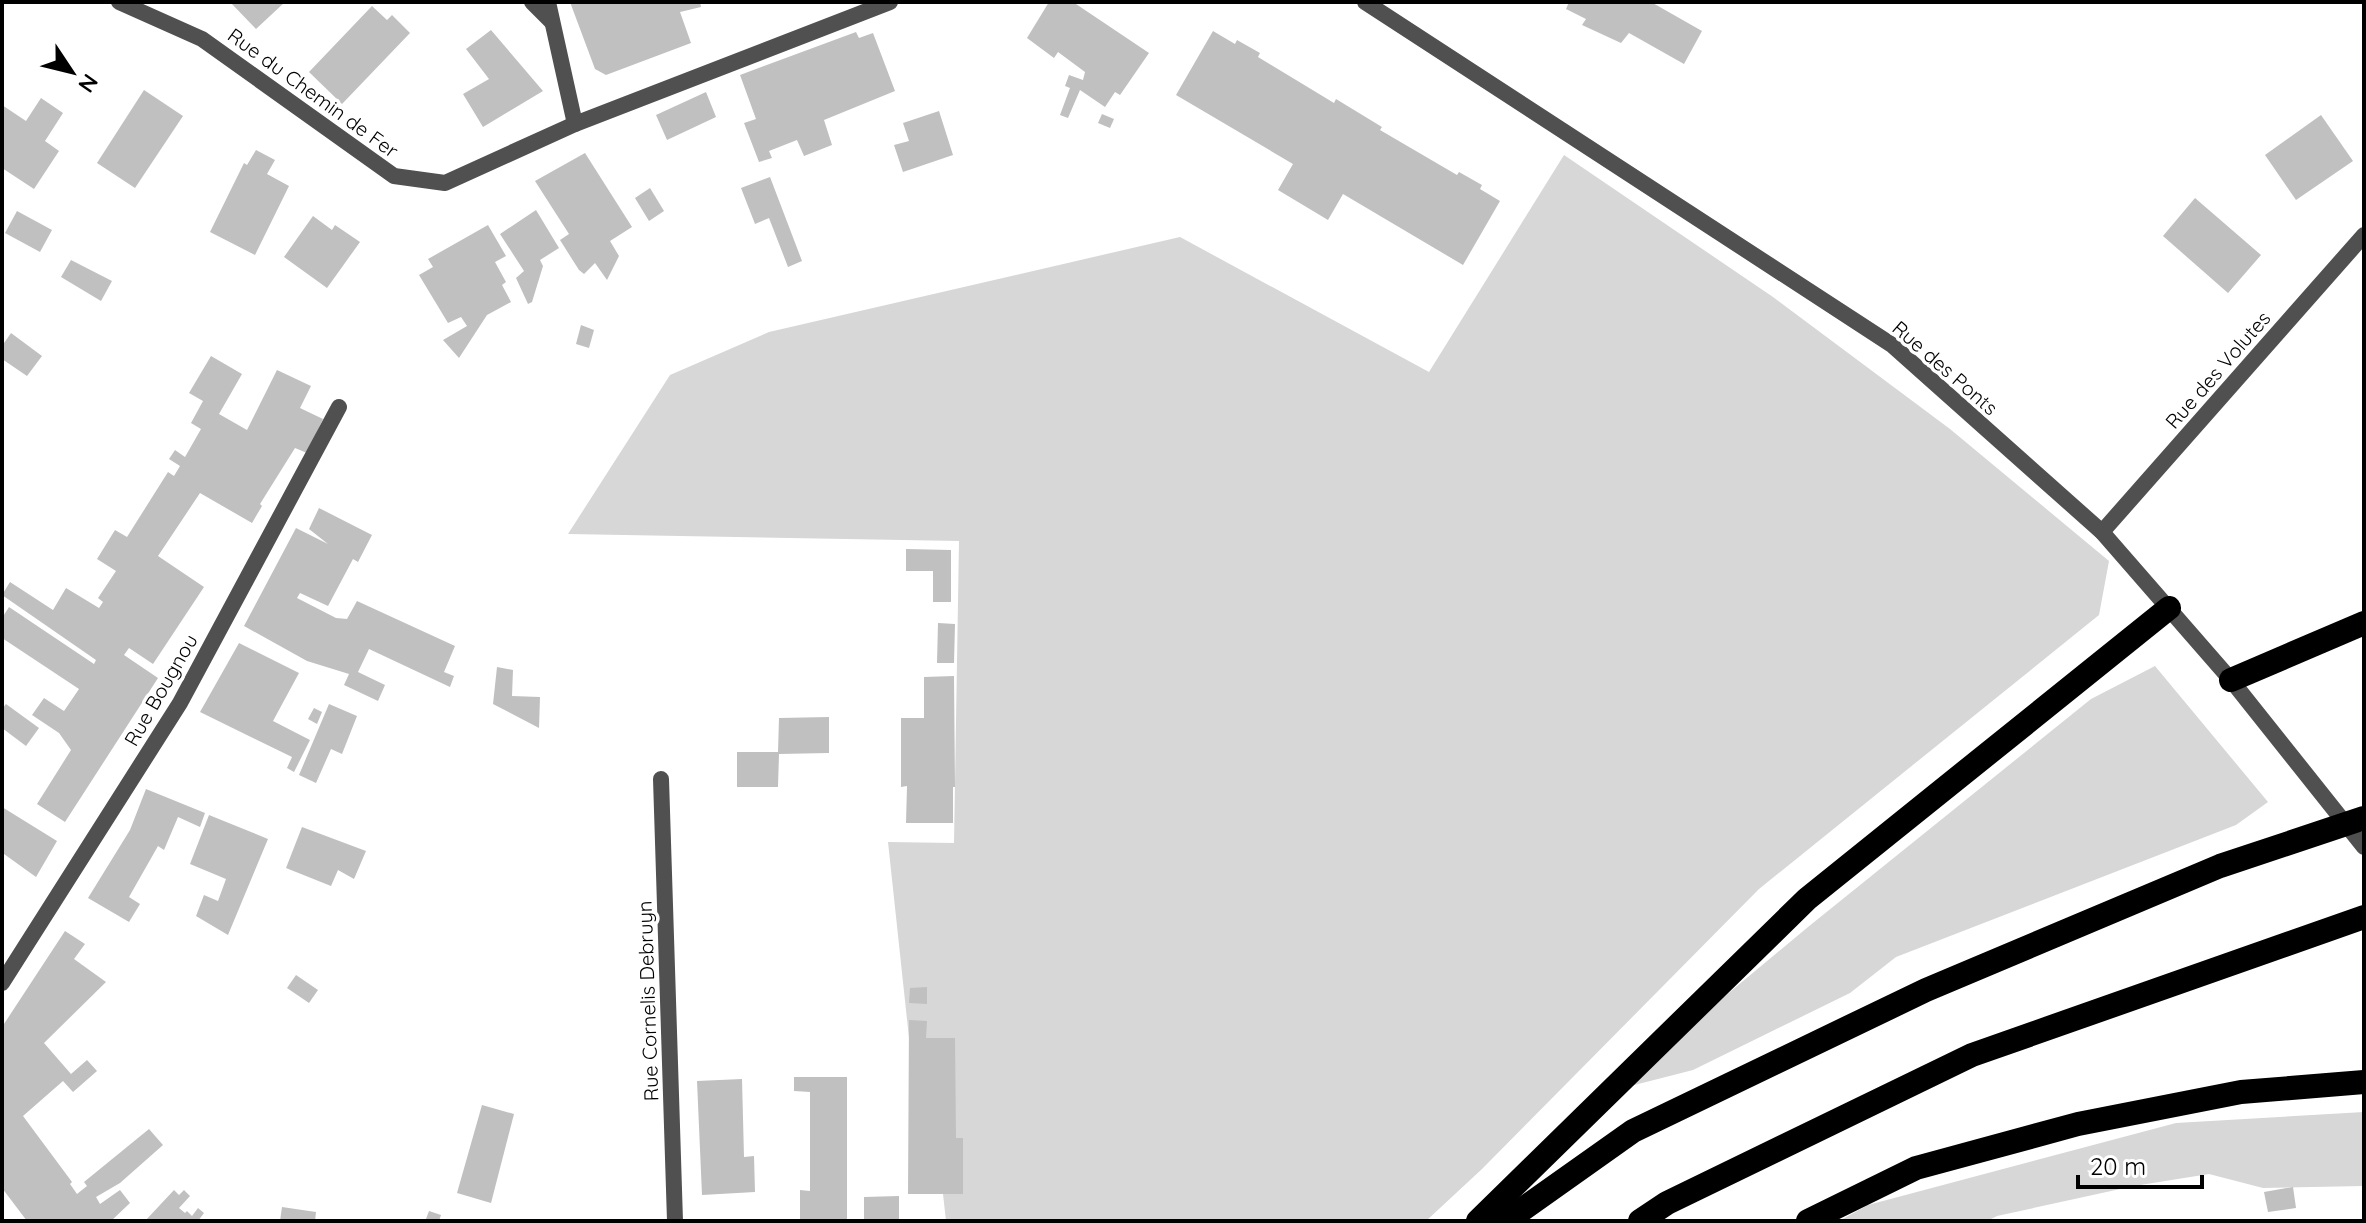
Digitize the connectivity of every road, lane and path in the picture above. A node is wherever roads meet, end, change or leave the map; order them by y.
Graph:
1 (119, 2) edge
2 (532, 2) edge
3 (548, 2) edge
4 (890, 2) edge
5 (1365, 2) edge
6 (552, 22) junction
7 (575, 124) junction
8 (2364, 235) edge
9 (339, 407) dead end
10 (2102, 532) junction
11 (2169, 608) junction
12 (2364, 623) edge
13 (2231, 680) junction
14 (661, 779) dead end
15 (2364, 818) edge
16 (2364, 847) edge
17 (2364, 917) edge
18 (2, 983) edge
19 (2364, 1082) edge
20 (675, 1221) edge
21 (1478, 1221) edge
22 (1506, 1221) edge
23 (1640, 1221) edge
24 (1808, 1221) edge

1 - 7 street, Rue du Chemin de Fer
2 - 6 street
3 - 6 street
4 - 7 street, Rue du Chemin de Fer
5 - 10 street, Rue des Ponts
6 - 7 street
8 - 10 street, Rue des Volutes
9 - 18 street, Rue Bougnou
10 - 11 street, Rue des Ponts
11 - 13 street, Rue des Ponts
11 - 21 highway
12 - 13 highway
13 - 16 street, Rue des Ponts
14 - 20 street, Rue Cornelis Debruyn
15 - 22 highway
17 - 23 highway
19 - 24 highway

